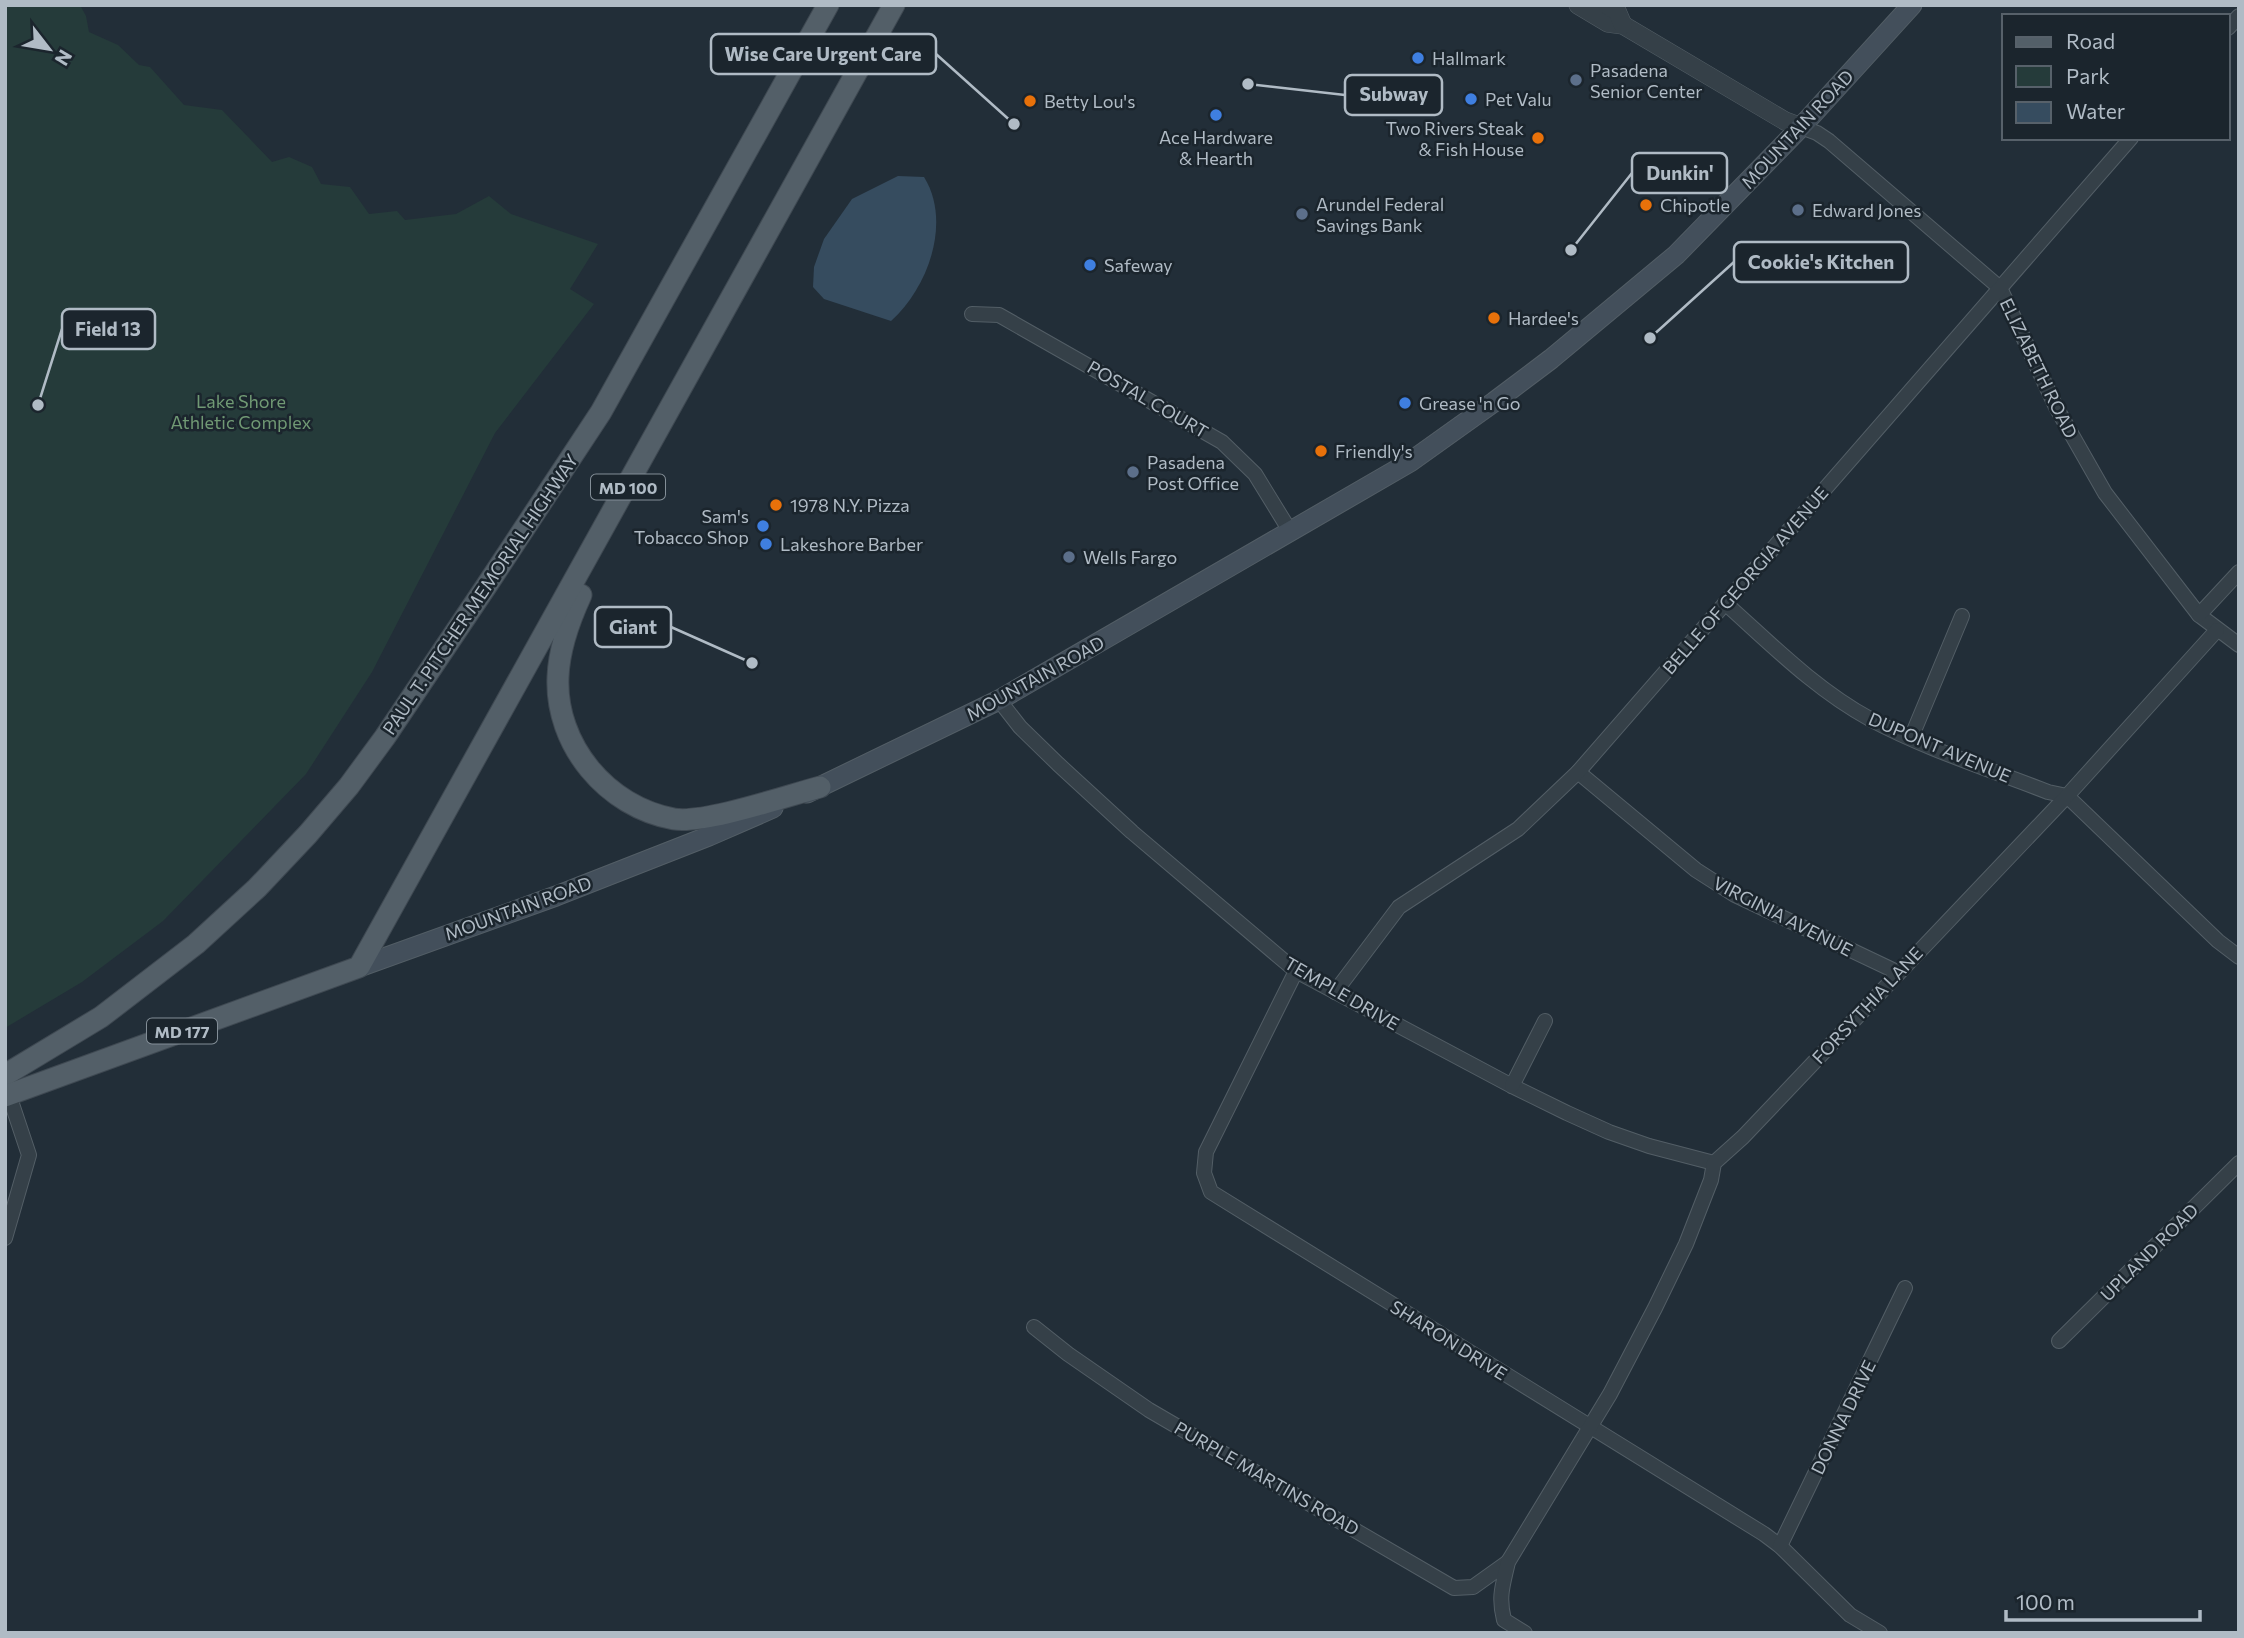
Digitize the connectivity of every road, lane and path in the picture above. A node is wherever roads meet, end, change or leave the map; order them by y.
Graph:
1 (828, 5) edge
2 (894, 5) edge
3 (1578, 5) edge
4 (1607, 5) edge
5 (1912, 5) edge
6 (1623, 25) junction
7 (1801, 127) junction
8 (2129, 140) edge
9 (2000, 288) junction
10 (972, 314) dead end
11 (653, 440) junction
12 (1290, 531) junction
13 (2239, 572) edge
14 (1725, 603) junction
15 (2199, 615) junction
16 (1962, 616) dead end
17 (2217, 630) junction
18 (2239, 645) edge
19 (999, 700) junction
20 (1911, 738) junction
21 (1578, 772) junction
22 (820, 787) junction
23 (2067, 796) junction
24 (2239, 957) edge
25 (359, 967) junction
26 (1296, 971) junction
27 (1897, 972) junction
28 (1335, 992) junction
29 (1545, 1021) dead end
30 (1511, 1086) junction
31 (6, 1089) edge
32 (1714, 1163) junction
33 (2237, 1169) edge
34 (5, 1238) edge
35 (1905, 1288) dead end
36 (1034, 1327) dead end
37 (2059, 1341) dead end
38 (1591, 1427) junction
39 (1780, 1546) junction
40 (1508, 1562) junction
41 (1525, 1633) edge
42 (1880, 1633) edge

1 - 31 main road, PAUL T. PITCHER MEMORIAL HIGHWAY / MD 100
2 - 11 main road, MD 100
3 - 6 street
4 - 6 street
5 - 7 main road, MOUNTAIN ROAD / MD 177
6 - 7 street
7 - 9 street, ELIZABETH ROAD
7 - 12 main road, MOUNTAIN ROAD / MD 177
8 - 9 street, BELLE OF GEORGIA AVENUE
9 - 14 street, BELLE OF GEORGIA AVENUE
9 - 15 street, ELIZABETH ROAD
10 - 12 street, POSTAL COURT
11 - 22 main road
11 - 25 main road, MD 100
12 - 19 main road, MOUNTAIN ROAD / MD 177
13 - 15 street
14 - 20 street, DUPONT AVENUE
14 - 21 street, BELLE OF GEORGIA AVENUE
15 - 17 street, ELIZABETH ROAD
16 - 20 street
17 - 18 street, ELIZABETH ROAD
17 - 23 street, FORSYTHIA LANE
19 - 22 main road, MOUNTAIN ROAD / MD 177
19 - 26 street, TEMPLE DRIVE
20 - 23 street, DUPONT AVENUE
21 - 27 street, VIRGINIA AVENUE
21 - 28 street, BELLE OF GEORGIA AVENUE
22 - 25 main road, MOUNTAIN ROAD / MD 177
23 - 24 street
23 - 27 street, FORSYTHIA LANE
25 - 31 main road, MOUNTAIN ROAD / MD 177
26 - 28 street, TEMPLE DRIVE
26 - 38 street, SHARON DRIVE
27 - 32 street, FORSYTHIA LANE
28 - 30 street, TEMPLE DRIVE
29 - 30 street
30 - 32 street, TEMPLE DRIVE
31 - 34 street
32 - 38 street
33 - 37 street, UPLAND ROAD
35 - 39 street, DONNA DRIVE
36 - 40 street, PURPLE MARTINS ROAD
38 - 39 street, SHARON DRIVE
38 - 40 street, PURPLE MARTINS ROAD
39 - 42 street, SHARON DRIVE
40 - 41 street, PURPLE MARTINS ROAD

